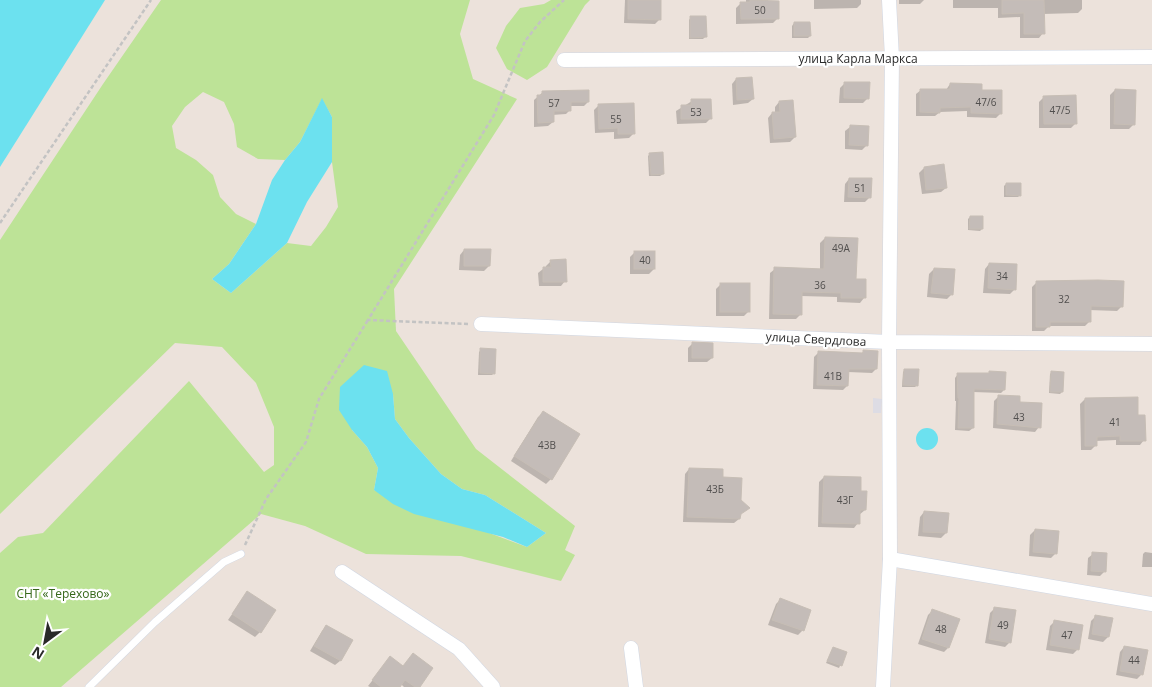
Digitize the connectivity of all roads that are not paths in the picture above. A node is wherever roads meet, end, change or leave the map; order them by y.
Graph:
1 (889, 0) edge
2 (1152, 57) edge
3 (892, 58) junction
4 (564, 60) dead end
5 (480, 324) road end
6 (889, 342) junction
7 (1152, 344) edge
8 (241, 554) road end
9 (890, 559) junction
10 (342, 572) dead end
11 (1152, 604) edge
12 (631, 648) dead end
13 (89, 687) edge
14 (493, 687) edge
15 (636, 687) edge
16 (883, 687) edge

1 - 3 street
2 - 3 street, улица Карла Маркса
3 - 4 street, улица Карла Маркса
3 - 6 street
5 - 6 street, улица Свердлова
6 - 7 street, улица Свердлова
6 - 9 street
8 - 13 lane
9 - 11 street
9 - 16 street
10 - 14 street
12 - 15 street

